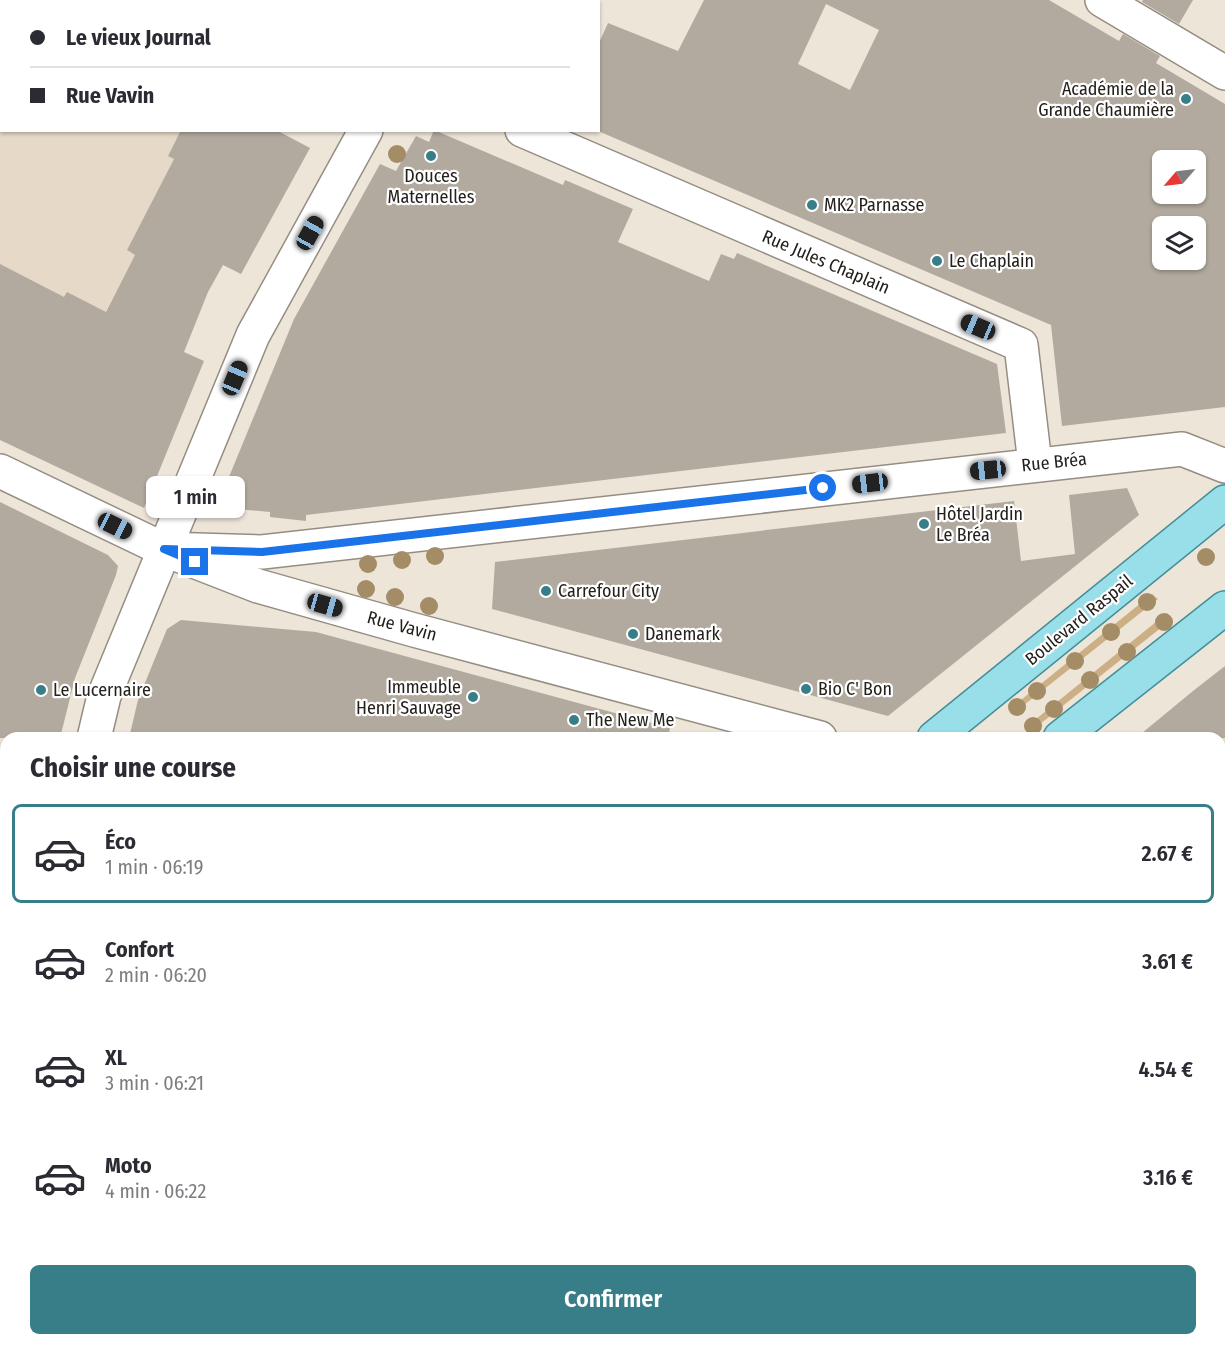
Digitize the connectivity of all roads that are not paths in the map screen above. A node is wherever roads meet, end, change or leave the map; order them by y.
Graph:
1 (1102, 0) edge
2 (1225, 73) edge
3 (365, 132) edge
4 (527, 132) edge
5 (1035, 464) junction
6 (1225, 465) edge
7 (0, 471) edge
8 (1225, 501) edge
9 (164, 549) junction
10 (1225, 608) edge
11 (95, 732) edge
12 (797, 732) edge
13 (941, 732) edge
14 (1068, 732) edge

1 - 2 street
3 - 9 street
4 - 5 street, Rue Jules Chaplain
5 - 6 street, Rue Bréa
5 - 9 street, Rue Bréa
7 - 9 street, Rue Vavin
8 - 13 main road, Boulevard Raspail
9 - 11 street
9 - 12 street, Rue Vavin
10 - 14 main road

